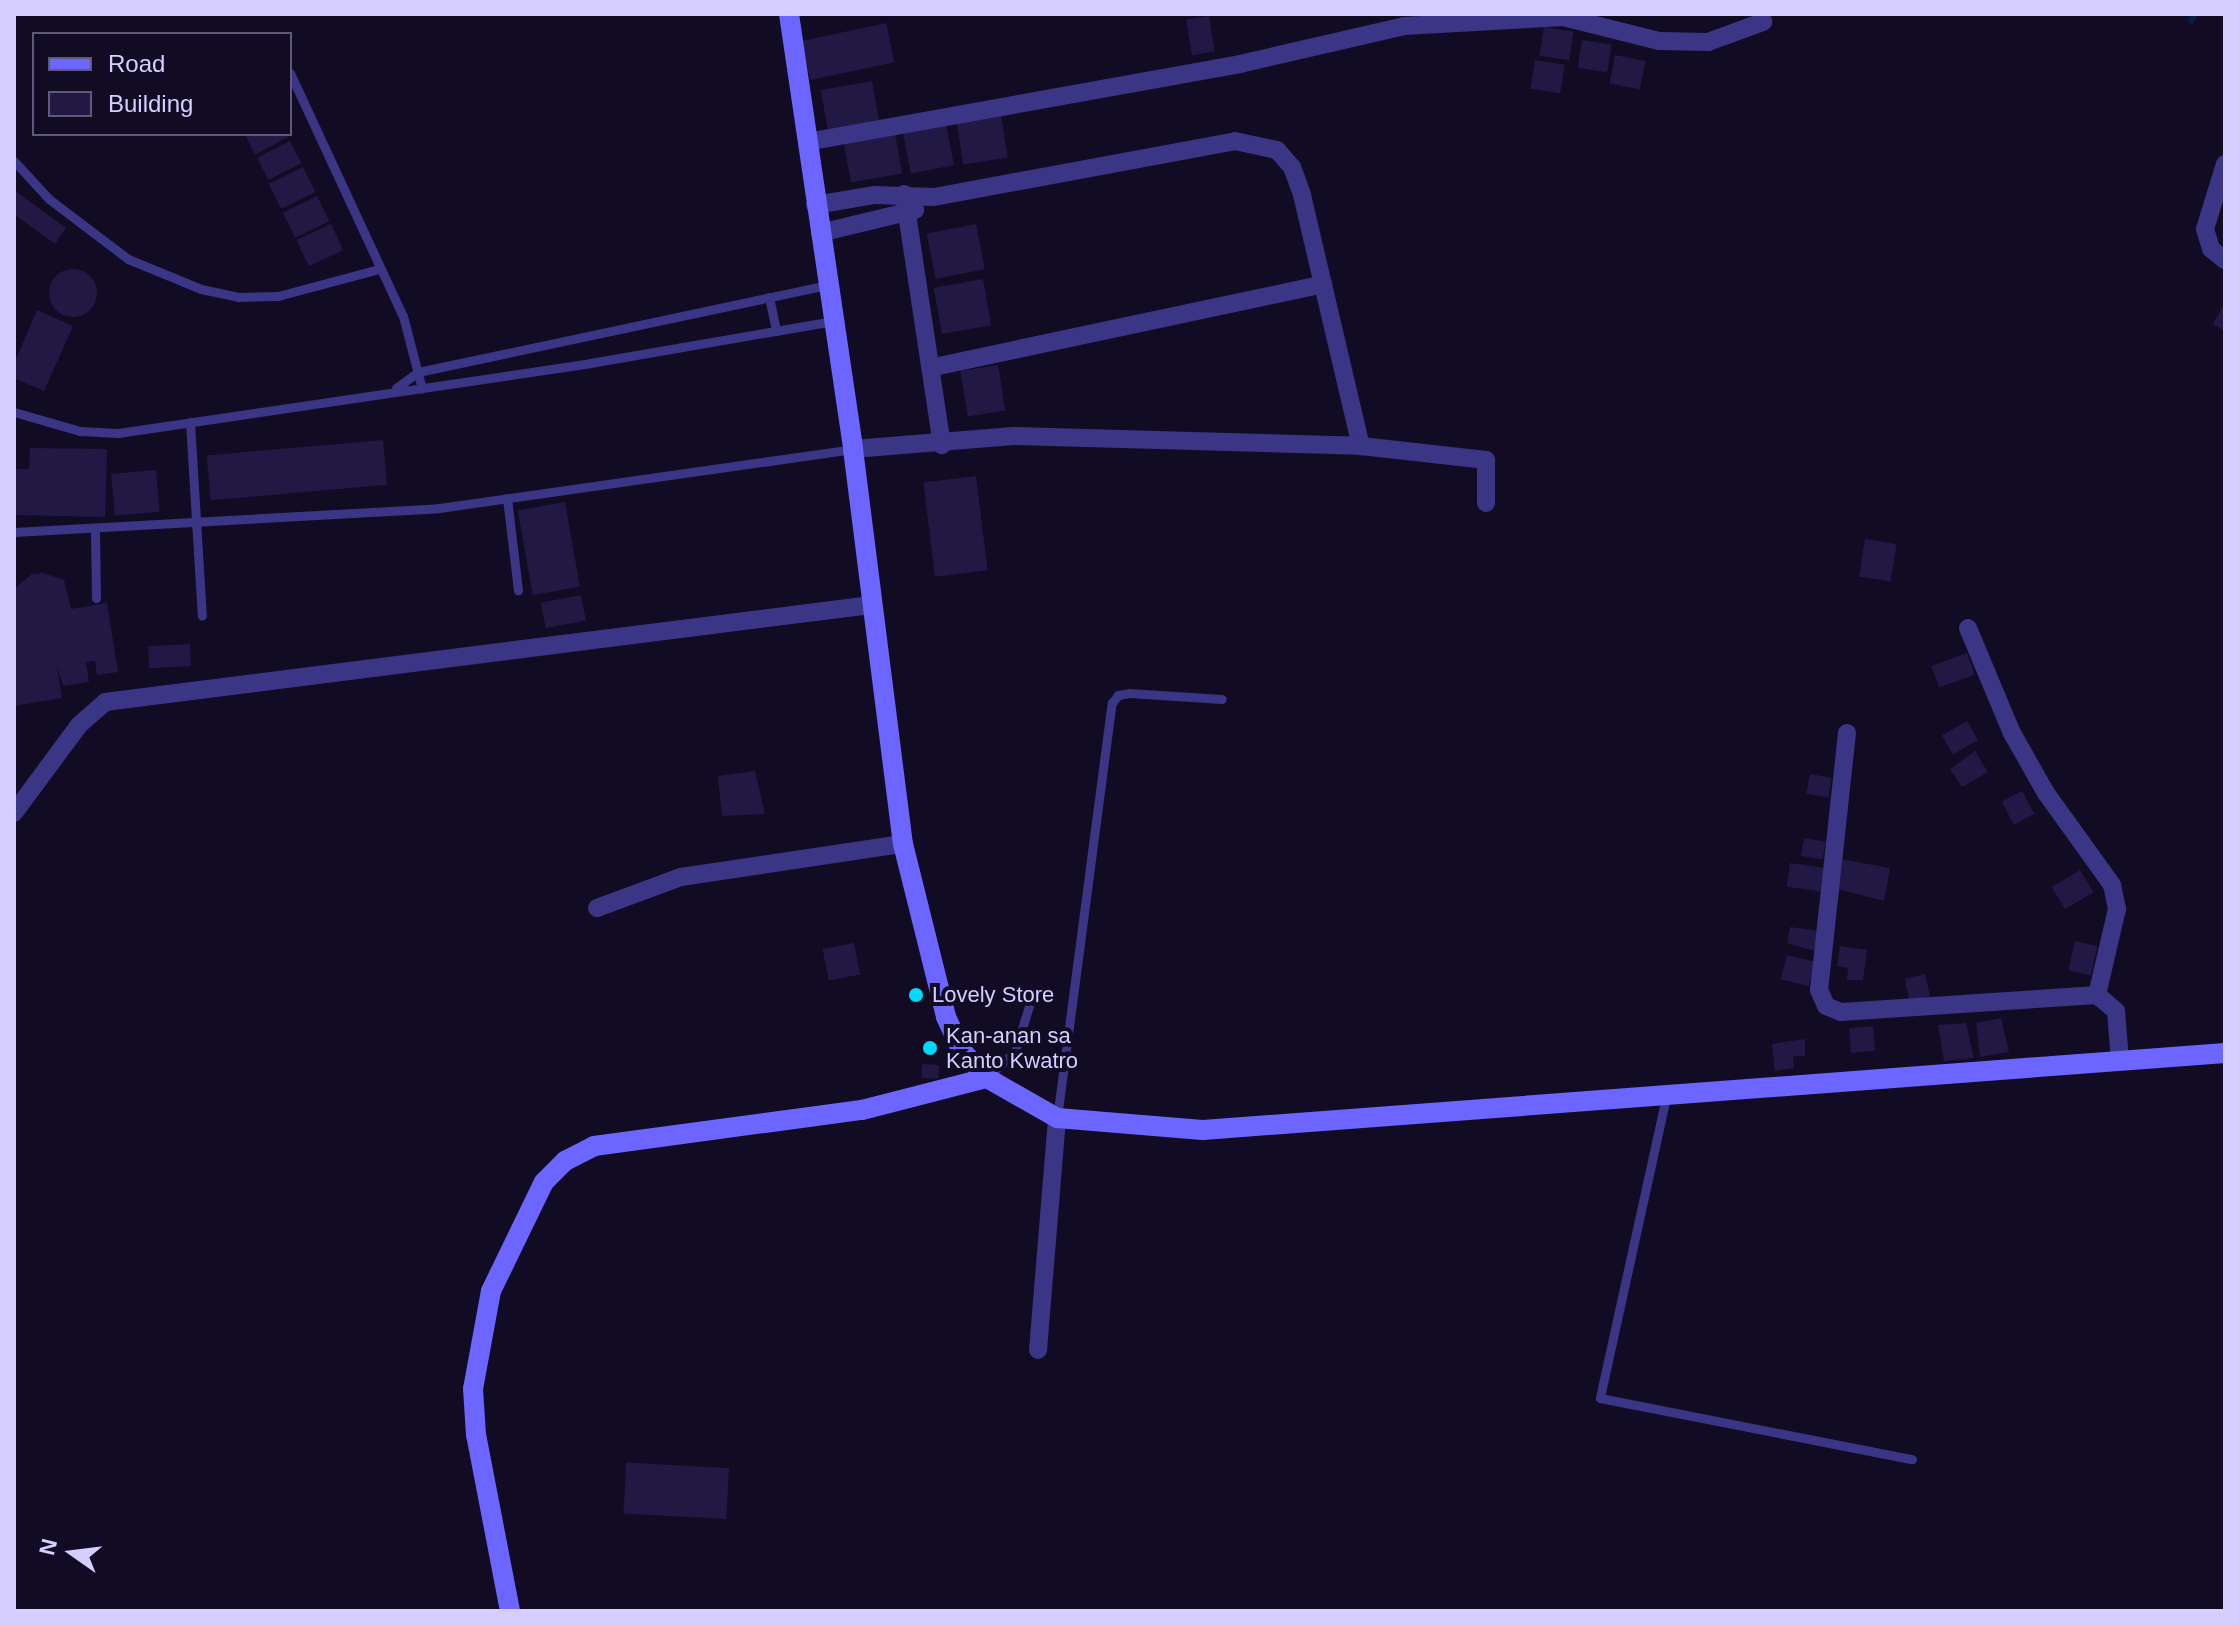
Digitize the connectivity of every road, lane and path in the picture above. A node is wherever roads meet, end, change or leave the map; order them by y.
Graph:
1 (789, 14) edge
2 (1763, 22) dead end
3 (292, 77) edge
4 (807, 142) junction
5 (14, 161) edge
6 (2225, 164) edge
7 (904, 194) junction
8 (934, 197) junction
9 (815, 205) junction
10 (908, 215) junction
11 (820, 233) junction
12 (2225, 260) edge
13 (379, 269) junction
14 (1323, 284) junction
15 (827, 285) junction
16 (769, 297) junction
17 (833, 321) junction
18 (776, 331) junction
19 (934, 367) junction
20 (418, 372) junction
21 (396, 388) junction
22 (422, 389) junction
23 (14, 412) edge
24 (190, 422) junction
25 (942, 445) junction
26 (1361, 446) junction
27 (853, 449) junction
28 (507, 498) junction
29 (1486, 503) dead end
30 (199, 522) junction
31 (95, 529) junction
32 (14, 532) edge
33 (518, 590) dead end
34 (96, 598) dead end
35 (871, 605) junction
36 (202, 616) dead end
37 (1968, 628) dead end
38 (1222, 699) dead end
39 (1847, 733) dead end
40 (14, 813) edge
41 (903, 844) junction
42 (597, 908) dead end
43 (1034, 990) dead end
44 (2097, 995) junction
45 (2225, 1053) edge
46 (2120, 1061) junction
47 (987, 1078) junction
48 (1666, 1097) junction
49 (1057, 1118) junction
50 (1038, 1350) dead end
51 (1912, 1459) dead end
52 (510, 1611) edge

1 - 4 street
2 - 4 street
3 - 13 lane
4 - 9 street
5 - 13 lane
6 - 12 street
7 - 8 street
7 - 9 street
7 - 10 street
8 - 10 street
8 - 14 street
9 - 11 street
10 - 11 street
10 - 19 street
11 - 15 street
13 - 20 lane
14 - 19 street
14 - 26 street
15 - 16 lane
15 - 17 street
16 - 18 lane
16 - 20 lane
17 - 18 lane
17 - 27 street
18 - 22 lane
19 - 25 street
20 - 21 lane
20 - 22 lane
21 - 22 lane
21 - 24 lane
23 - 24 lane
24 - 30 lane
25 - 26 street
25 - 27 street
26 - 29 street
27 - 28 lane
27 - 35 street
28 - 30 lane
28 - 33 lane
30 - 31 lane
30 - 36 lane
31 - 32 lane
31 - 34 lane
35 - 40 street
35 - 41 street
37 - 44 street
38 - 49 lane
39 - 44 street
41 - 42 street
41 - 47 street
43 - 47 lane
44 - 46 street
45 - 46 street
46 - 48 street
47 - 49 street
47 - 52 street
48 - 49 street
48 - 51 lane
49 - 50 street

